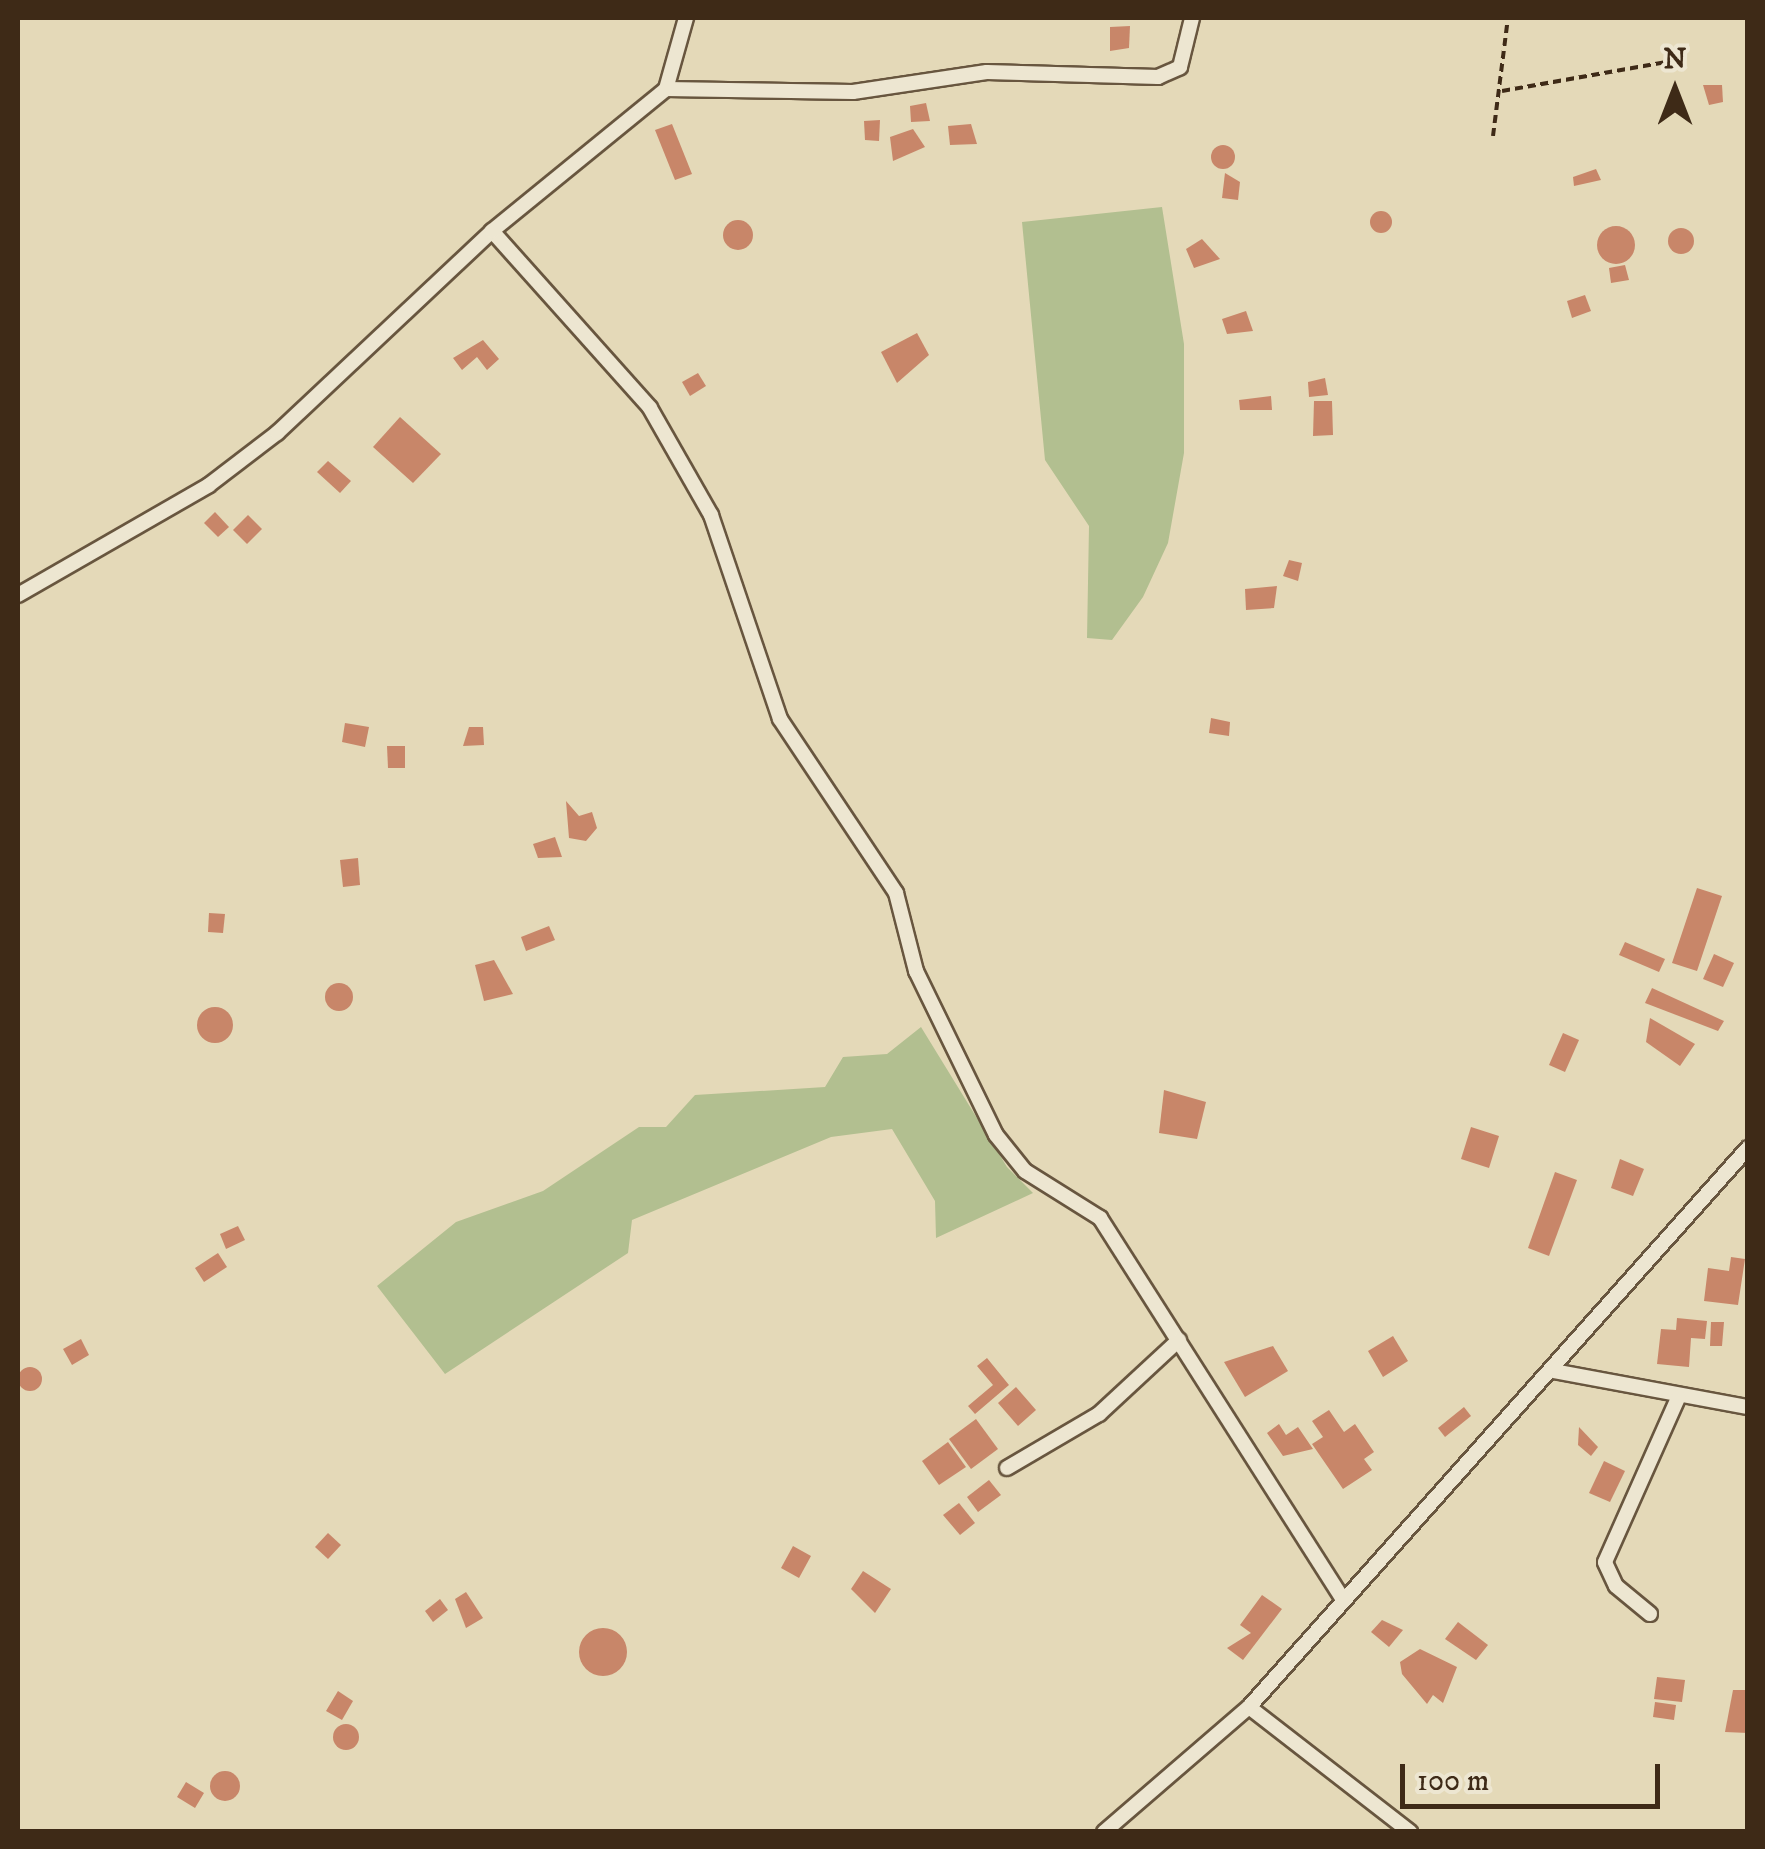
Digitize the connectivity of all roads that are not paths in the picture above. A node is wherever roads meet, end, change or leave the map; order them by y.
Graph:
1 (686, 18) edge
2 (1192, 18) edge
3 (666, 89) junction
4 (492, 230) junction
5 (18, 595) edge
6 (1748, 1148) edge
7 (1179, 1340) junction
8 (1552, 1370) junction
9 (1678, 1398) junction
10 (1748, 1407) edge
11 (1007, 1468) dead end
12 (1343, 1599) junction
13 (1650, 1614) dead end
14 (1250, 1706) junction
15 (1104, 1832) edge
16 (1410, 1832) edge

1 - 3 street
2 - 3 street
3 - 4 street
4 - 5 street
4 - 7 street
6 - 8 street
7 - 11 street
7 - 12 street
8 - 9 street
8 - 12 street
9 - 10 street
9 - 13 street
12 - 14 street
14 - 15 street
14 - 16 street

